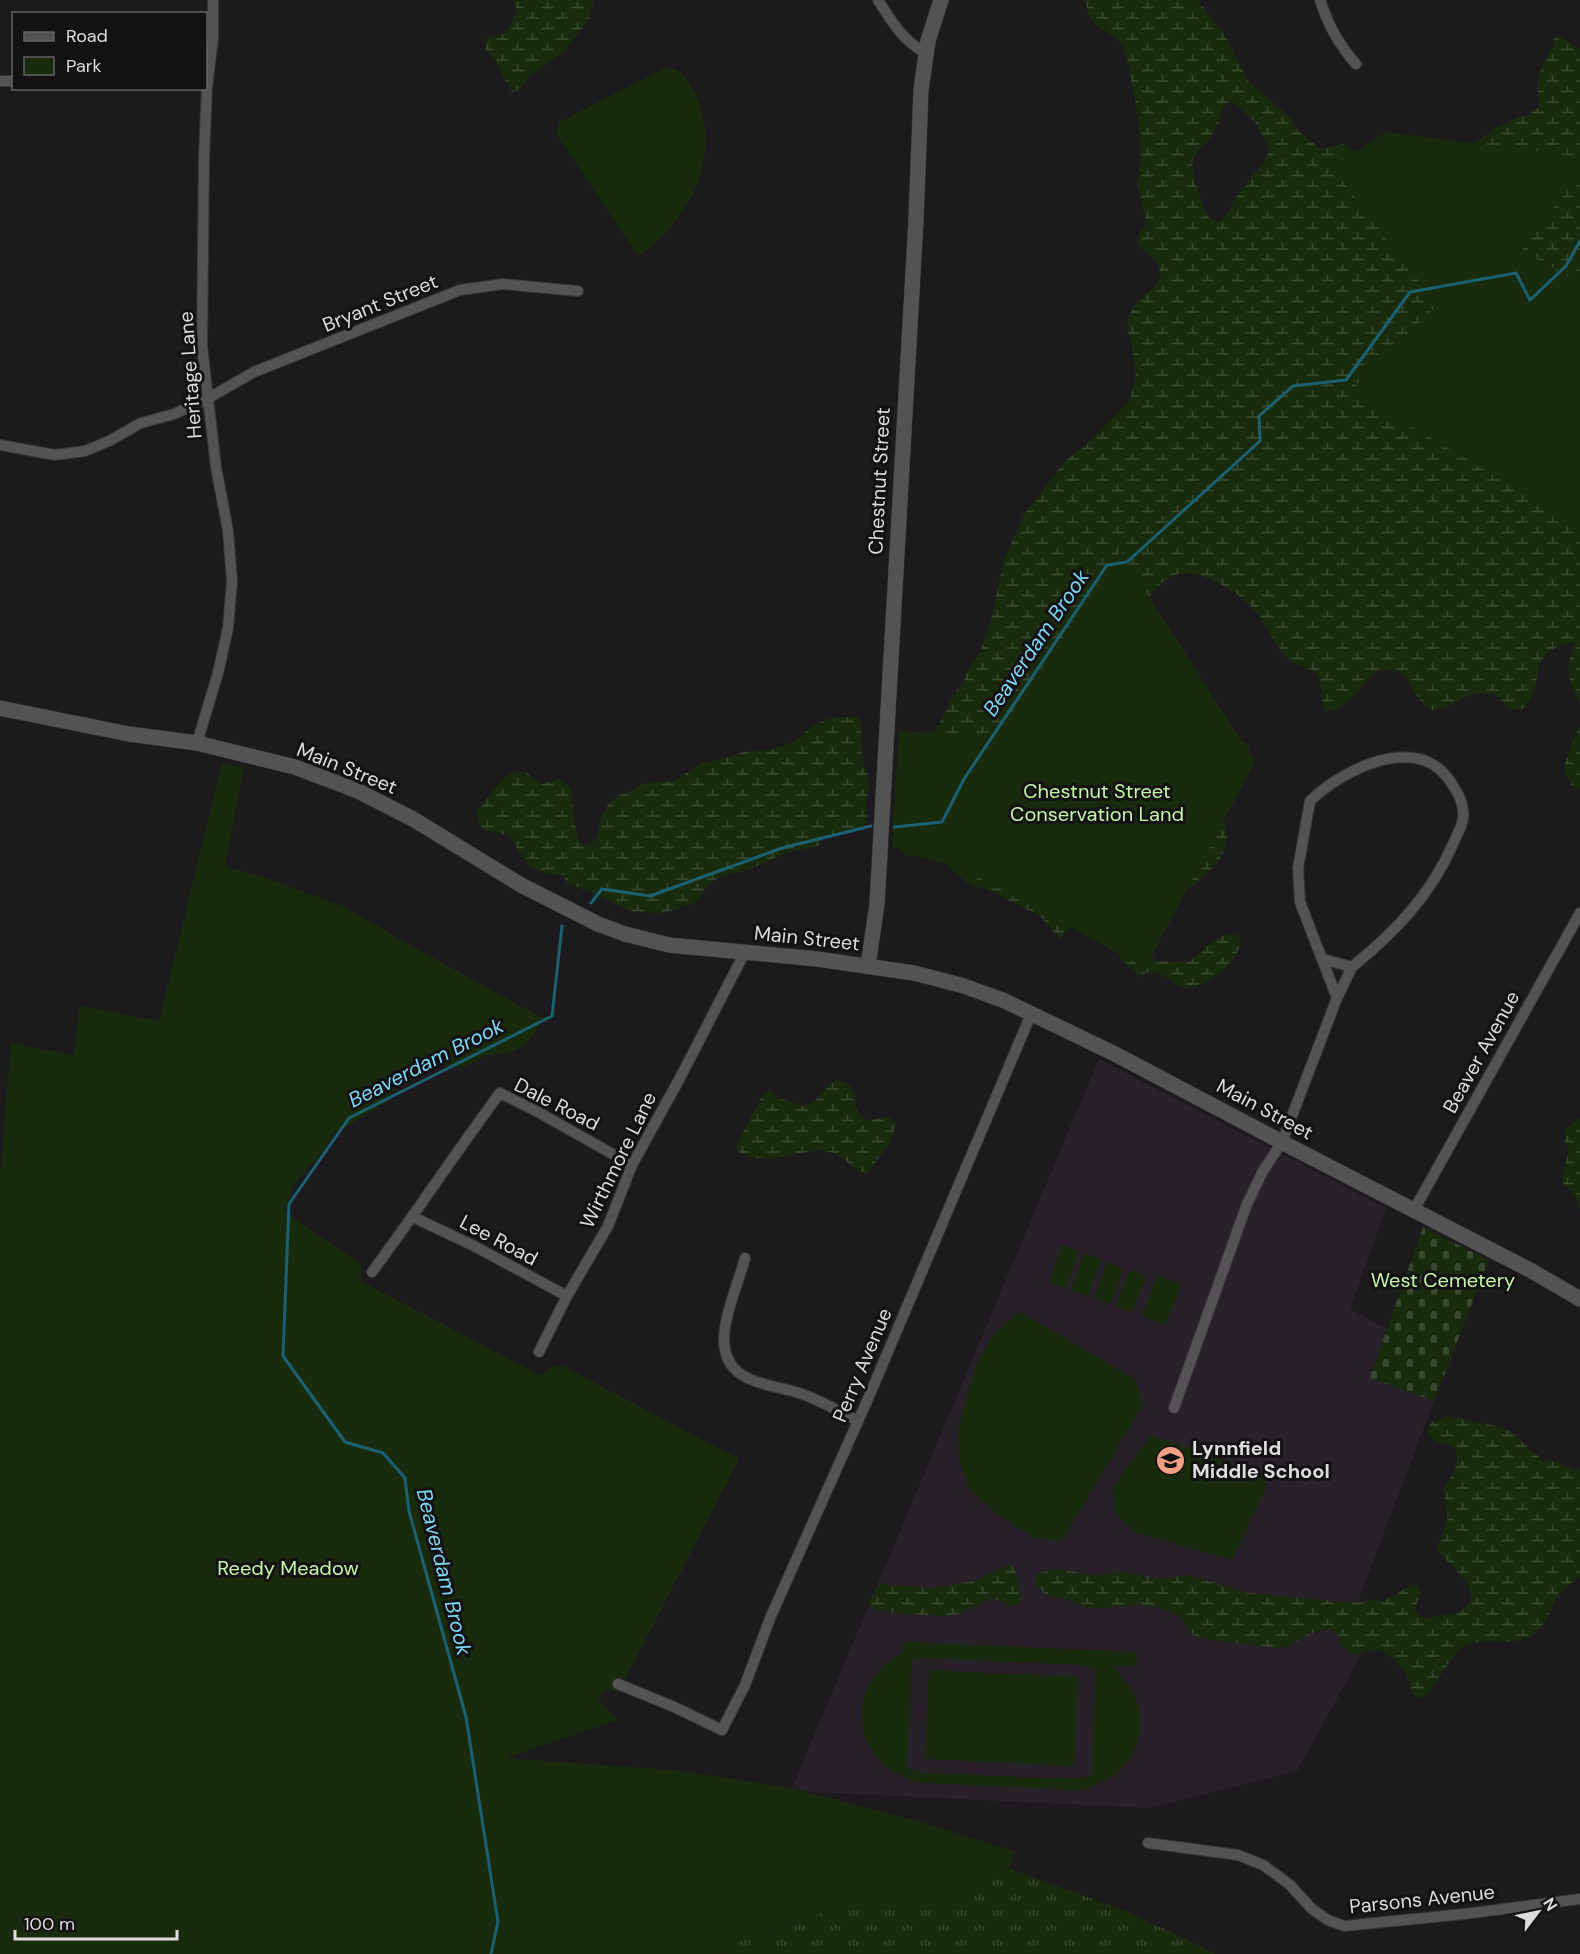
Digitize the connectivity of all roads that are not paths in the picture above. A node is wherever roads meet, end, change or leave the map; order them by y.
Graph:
1 (213, 0) edge
2 (878, 0) edge
3 (941, 0) edge
4 (1320, 0) edge
5 (926, 53) junction
6 (1356, 64) dead end
7 (207, 80) edge
8 (206, 90) edge
9 (578, 291) dead end
10 (207, 399) junction
11 (0, 445) edge
12 (1, 711) edge
13 (197, 743) junction
14 (1580, 913) edge
15 (745, 952) junction
16 (1323, 959) junction
17 (868, 966) junction
18 (1352, 966) junction
19 (1337, 998) junction
20 (1032, 1012) junction
21 (1282, 1142) junction
22 (632, 1165) junction
23 (1414, 1210) junction
24 (413, 1217) junction
25 (745, 1258) dead end
26 (372, 1272) dead end
27 (567, 1296) junction
28 (1580, 1299) edge
29 (539, 1352) dead end
30 (1174, 1408) dead end
31 (858, 1421) junction
32 (618, 1684) dead end
33 (1148, 1844) dead end
34 (1580, 1899) edge

1 - 7 street, Heritage Lane
2 - 5 street
3 - 5 street, Chestnut Street
4 - 6 street
5 - 17 street, Chestnut Street
8 - 10 street, Heritage Lane
9 - 10 street, Bryant Street
10 - 11 street, Bryant Street
10 - 13 street, Heritage Lane
12 - 13 street, Main Street
13 - 15 street, Main Street
14 - 23 street, Beaver Avenue
15 - 17 street, Main Street
15 - 22 street, Wirthmore Lane
16 - 18 street
16 - 18 street
16 - 19 street
17 - 20 street, Main Street
18 - 19 street
19 - 21 street
20 - 21 street, Main Street
20 - 31 street, Perry Avenue
21 - 23 street, Main Street
21 - 30 street
22 - 24 street, Dale Road
22 - 27 street, Wirthmore Lane
23 - 28 street, Main Street
24 - 26 street
24 - 27 street, Lee Road
25 - 31 street
27 - 29 street, Wirthmore Lane
31 - 32 street, Perry Avenue
33 - 34 street, Parsons Avenue

